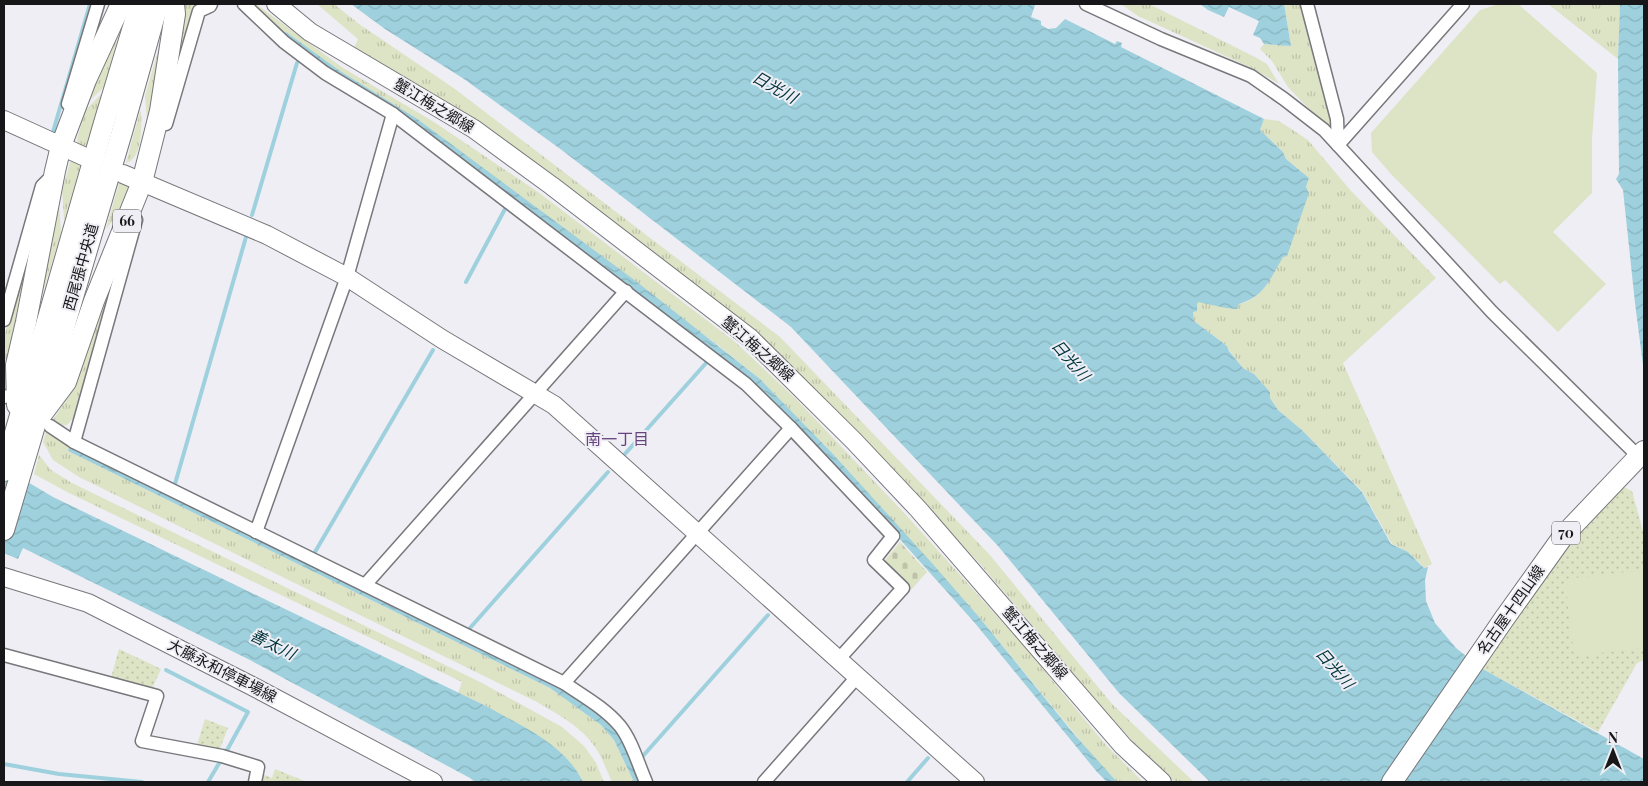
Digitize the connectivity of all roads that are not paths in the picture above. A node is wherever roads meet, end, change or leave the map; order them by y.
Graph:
1 (98, 4) edge
2 (121, 4) edge
3 (140, 4) edge
4 (158, 4) edge
5 (174, 4) edge
6 (211, 4) edge
7 (244, 4) edge
8 (276, 4) edge
9 (1086, 4) edge
10 (1307, 4) edge
11 (1463, 4) edge
12 (393, 114) junction
13 (4, 120) edge
14 (1338, 145) junction
15 (61, 146) junction
16 (83, 156) dead end
17 (54, 171) junction
18 (123, 174) dead end
19 (144, 183) junction
20 (347, 277) junction
21 (626, 291) junction
22 (4, 320) edge
23 (534, 393) junction
24 (34, 424) junction
25 (791, 428) junction
26 (74, 442) junction
27 (18, 453) junction
28 (1641, 453) edge
29 (4, 471) edge
30 (4, 530) edge
31 (256, 532) junction
32 (698, 533) junction
33 (4, 577) edge
34 (364, 585) junction
35 (4, 655) edge
36 (838, 660) junction
37 (857, 677) junction
38 (564, 683) junction
39 (255, 782) edge
40 (433, 782) edge
41 (646, 782) edge
42 (764, 782) edge
43 (975, 782) edge
44 (1162, 782) edge
45 (1392, 782) edge

1 - 15 street
2 - 15 main road, 66
3 - 24 main road, 西尾張中央道 / 66
4 - 24 main road, 西尾張中央道 / 66
5 - 19 main road, 66
6 - 19 street
7 - 12 street
8 - 44 main road, 蟹江梅之郷線
9 - 14 street
10 - 14 street
11 - 14 street
12 - 20 street
12 - 21 street
13 - 15 main road
14 - 28 street
15 - 16 main road
15 - 17 main road, 66
17 - 22 street
17 - 24 main road, 66
18 - 19 main road
19 - 20 main road
19 - 24 main road, 66
19 - 26 street
20 - 23 main road
20 - 31 street
21 - 23 street
21 - 25 street
23 - 32 main road
23 - 34 street
24 - 26 street
24 - 27 main road, 西尾張中央道 / 66
25 - 32 street
25 - 36 street
26 - 31 street
27 - 29 main road, 西尾張中央道 / 66
27 - 30 main road, 西尾張中央道 / 66
28 - 45 main road, 名古屋十四山線 / 70
31 - 34 street
32 - 36 main road
32 - 38 street
33 - 40 main road, 大藤永和停車場線
34 - 38 street
35 - 39 street
36 - 37 main road
37 - 42 street
37 - 43 main road
38 - 41 street

